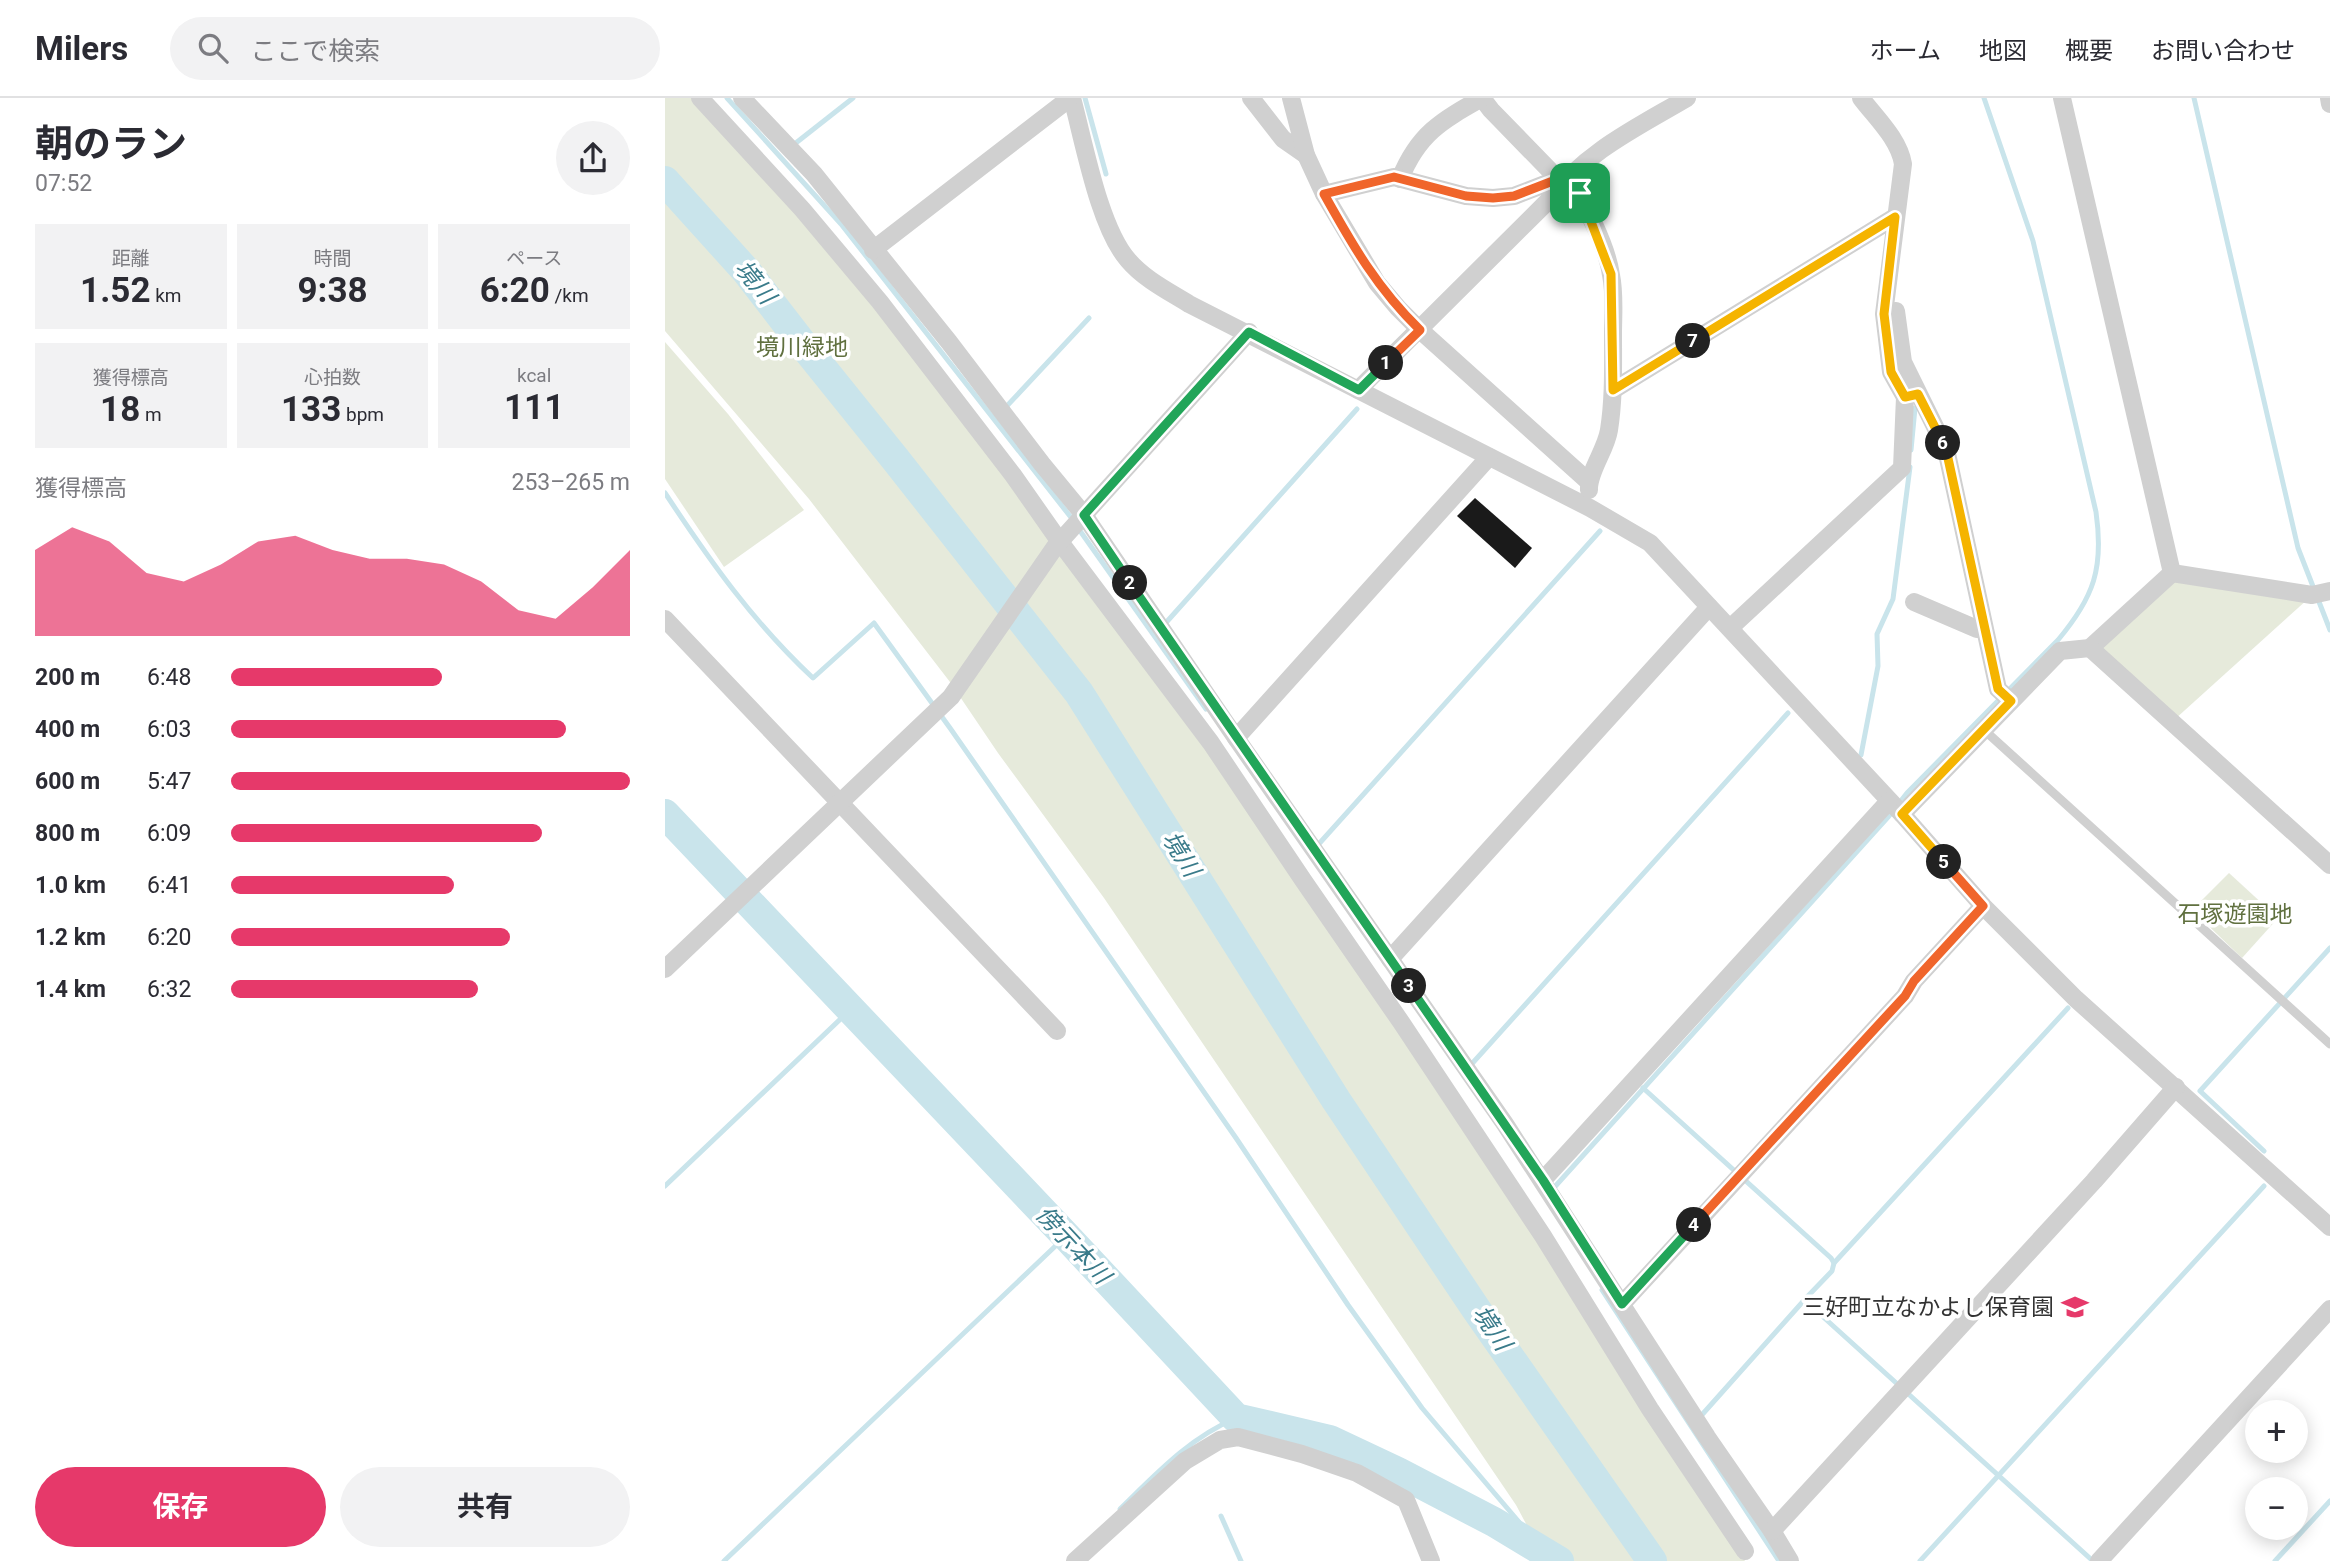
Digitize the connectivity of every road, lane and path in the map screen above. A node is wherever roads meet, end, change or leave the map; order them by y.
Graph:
1 (700, 98) edge
2 (742, 98) edge
3 (1071, 98) edge
4 (1251, 98) edge
5 (1290, 98) edge
6 (1482, 98) edge
7 (1687, 98) edge
8 (1860, 98) edge
9 (2062, 98) edge
10 (2329, 98) edge
11 (2330, 104) edge
12 (1306, 155) junction
13 (1400, 179) junction
14 (1562, 180) junction
15 (1324, 194) junction
16 (1895, 217) junction
17 (873, 250) junction
18 (1896, 311) dead end
19 (1420, 330) junction
20 (1249, 332) junction
21 (1359, 390) junction
22 (1613, 390) junction
23 (1912, 396) junction
24 (1489, 457) junction
25 (1589, 482) junction
26 (1590, 508) junction
27 (1084, 515) junction
28 (1061, 541) junction
29 (2172, 573) junction
30 (2330, 591) edge
31 (1914, 602) dead end
32 (1709, 607) junction
33 (665, 619) edge
34 (1730, 628) junction
35 (1985, 628) junction
36 (2090, 648) junction
37 (2011, 701) junction
38 (1983, 729) junction
39 (1236, 738) junction
40 (1889, 801) junction
41 (839, 804) junction
42 (1902, 814) junction
43 (2330, 865) edge
44 (1983, 906) junction
45 (1390, 959) junction
46 (665, 969) edge
47 (1057, 1031) dead end
48 (2330, 1044) edge
49 (2176, 1087) junction
50 (1543, 1180) junction
51 (2330, 1227) edge
52 (1622, 1304) junction
53 (2330, 1309) edge
54 (1772, 1531) junction
55 (1745, 1551) dead end
56 (1075, 1561) edge
57 (1431, 1561) edge
58 (1790, 1561) edge
59 (2099, 1561) edge

1 - 28 street
2 - 17 street
3 - 17 street
3 - 20 street
4 - 12 street
5 - 12 street
6 - 13 street
6 - 14 street
7 - 14 street
8 - 16 street
9 - 29 street
10 - 11 street
12 - 15 street
13 - 14 street
13 - 15 street
14 - 19 street
14 - 22 street
15 - 19 street
16 - 22 street
16 - 23 street
17 - 27 street
18 - 23 street
19 - 21 street
19 - 25 street
20 - 21 street
20 - 27 street
21 - 24 street
22 - 25 street
23 - 34 street
23 - 35 street
24 - 26 street
24 - 39 street
25 - 26 street
26 - 32 street
27 - 28 street
27 - 39 street
28 - 41 street
28 - 55 street
29 - 30 street
29 - 36 street
31 - 35 street
32 - 34 street
32 - 45 street
33 - 41 street
34 - 40 street
35 - 37 street
36 - 37 street
36 - 43 street
37 - 38 street
38 - 42 street
38 - 48 lane
39 - 45 street
40 - 42 street
40 - 50 street
41 - 46 street
41 - 47 street
42 - 44 street
44 - 49 street
44 - 52 street
45 - 50 street
49 - 51 street
49 - 54 street
50 - 52 street
52 - 54 street
53 - 59 street
54 - 58 street
56 - 57 street

